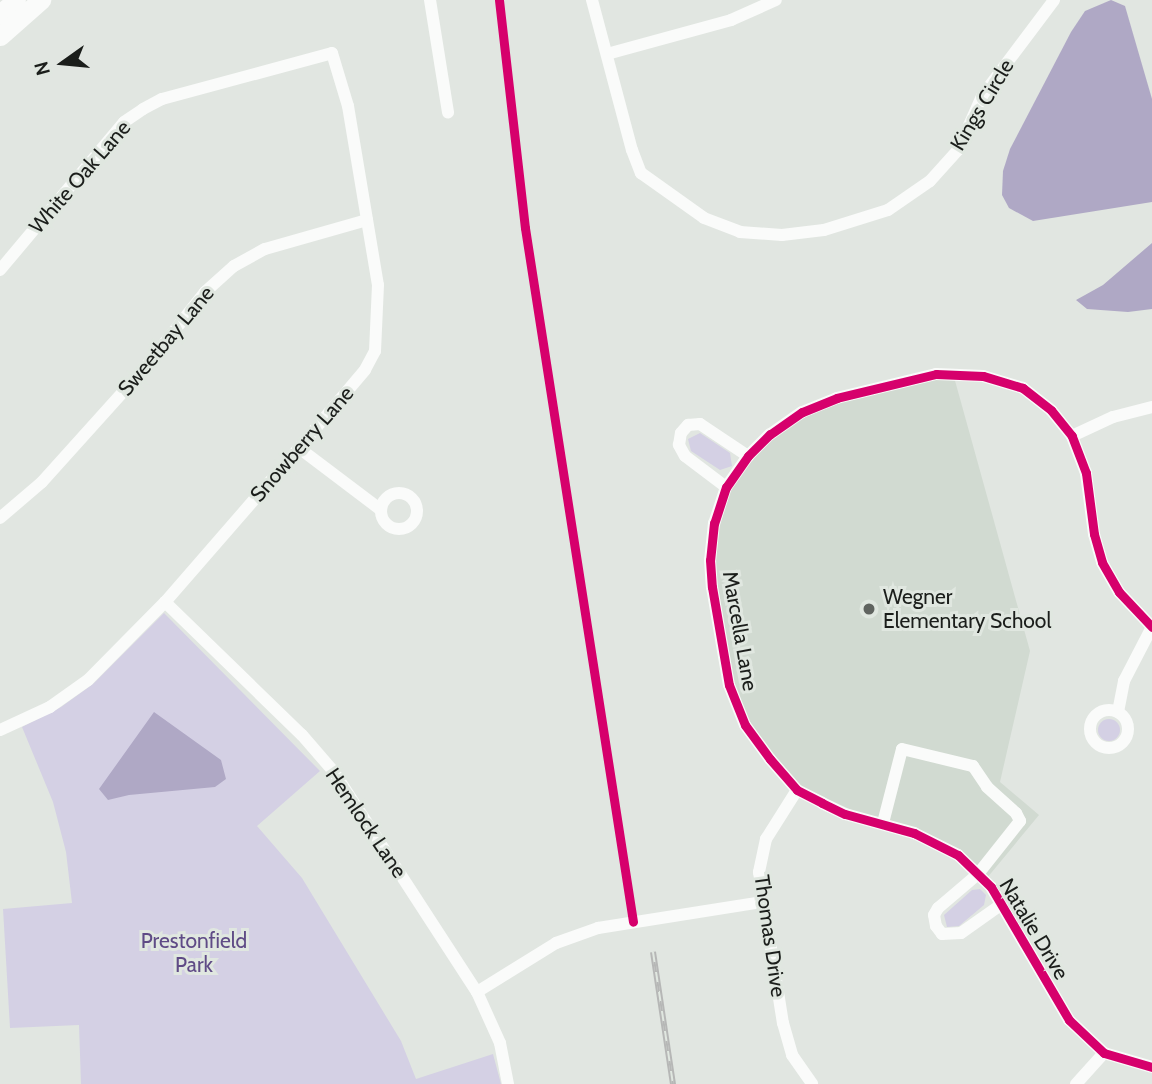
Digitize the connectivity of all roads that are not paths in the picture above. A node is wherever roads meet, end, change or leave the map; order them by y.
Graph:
1 (16, 0) edge
2 (41, 0) edge
3 (430, 0) edge
4 (592, 0) edge
5 (776, 0) edge
6 (1054, 0) edge
7 (0, 13) edge
8 (0, 36) edge
9 (332, 53) joint
10 (607, 54) junction
11 (448, 113) dead end
12 (367, 220) junction
13 (0, 270) edge
14 (1152, 407) edge
15 (1072, 436) junction
16 (299, 448) junction
17 (748, 456) junction
18 (726, 486) junction
19 (381, 510) dead end
20 (0, 518) edge
21 (165, 602) junction
22 (1152, 627) edge
23 (1118, 712) dead end
24 (0, 730) edge
25 (797, 790) junction
26 (883, 823) junction
27 (978, 874) junction
28 (763, 902) junction
29 (1002, 904) junction
30 (477, 992) junction
31 (1104, 1053) junction
32 (1152, 1068) edge
33 (508, 1084) edge
34 (812, 1084) edge
35 (1076, 1084) edge

1 - 7 main road
2 - 8 main road
3 - 11 street
4 - 10 street, Kings Circle
5 - 10 street
6 - 10 street, Kings Circle
9 - 12 street, Snowberry Lane
9 - 13 street, White Oak Lane
12 - 16 street, Snowberry Lane
12 - 20 street, Sweetbay Lane
14 - 15 street
15 - 17 street, Marcella Lane
15 - 22 street, Marcella Lane
16 - 19 street
16 - 21 street, Snowberry Lane
17 - 18 street, Marcella Lane
17 - 18 street
18 - 25 street, Marcella Lane
21 - 24 street, Snowberry Lane
21 - 30 street, Hemlock Lane
22 - 23 street
25 - 26 street, Natalie Drive
25 - 28 street, Thomas Drive
26 - 27 street, Natalie Drive
26 - 27 street
27 - 29 street, Natalie Drive
27 - 29 street
28 - 30 street
28 - 34 street, Thomas Drive
29 - 31 street, Natalie Drive
30 - 33 street, Hemlock Lane
31 - 32 street, Natalie Drive
31 - 35 street

